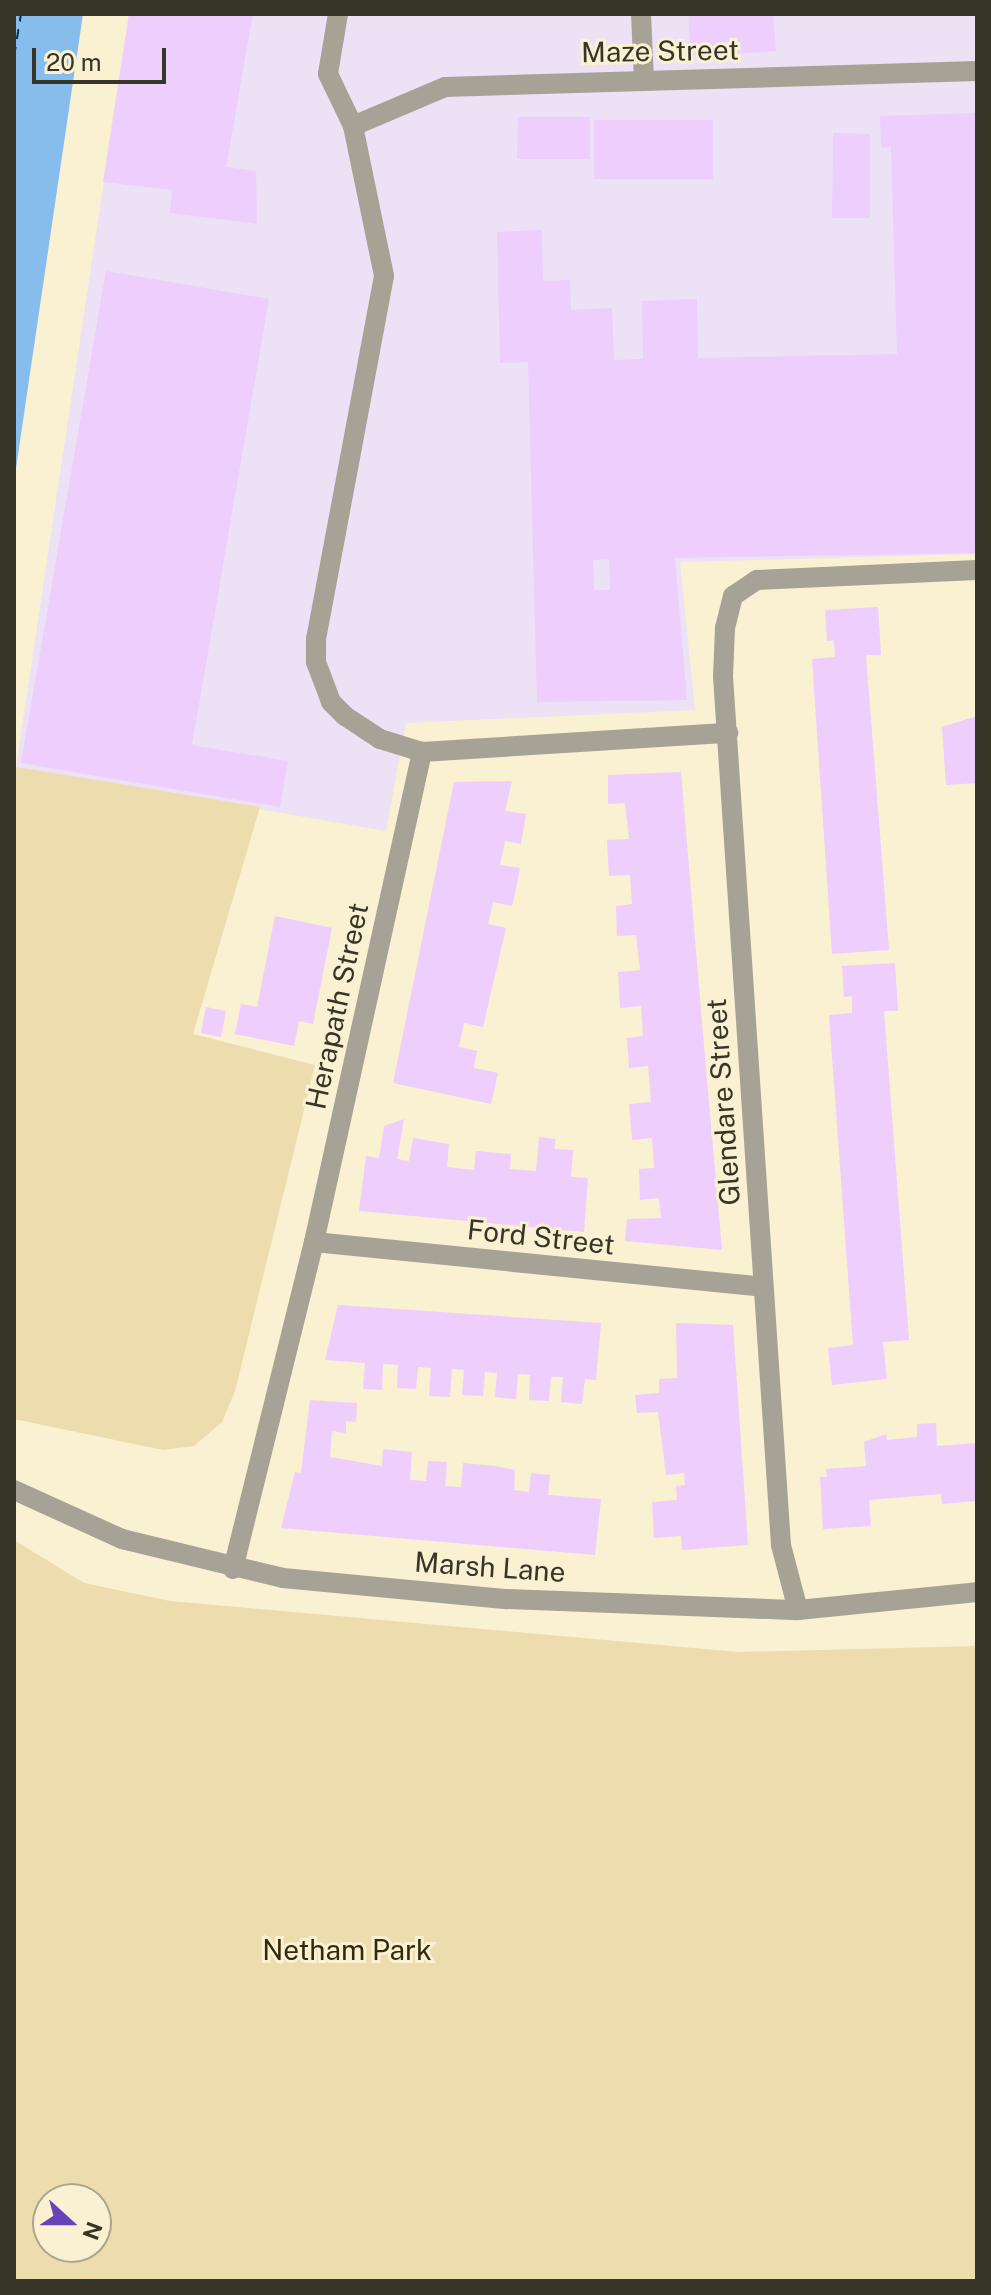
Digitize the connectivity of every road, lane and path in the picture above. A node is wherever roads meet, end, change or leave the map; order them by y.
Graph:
1 (338, 14) edge
2 (641, 14) edge
3 (977, 71) edge
4 (644, 80) junction
5 (353, 126) junction
6 (977, 570) edge
7 (728, 733) junction
8 (422, 752) junction
9 (314, 1242) junction
10 (763, 1287) junction
11 (14, 1490) edge
12 (233, 1569) junction
13 (977, 1592) edge
14 (798, 1610) junction

1 - 5 street
2 - 4 street
3 - 4 street, Maze Street
4 - 5 street, Maze Street
5 - 8 street
6 - 7 street, Glendare Street
7 - 8 street
7 - 10 street, Glendare Street
8 - 9 street, Herapath Street
9 - 10 street, Ford Street
9 - 12 street, Herapath Street
10 - 14 street, Glendare Street
11 - 12 street, Marsh Lane
12 - 14 street, Marsh Lane
13 - 14 street, Marsh Lane

